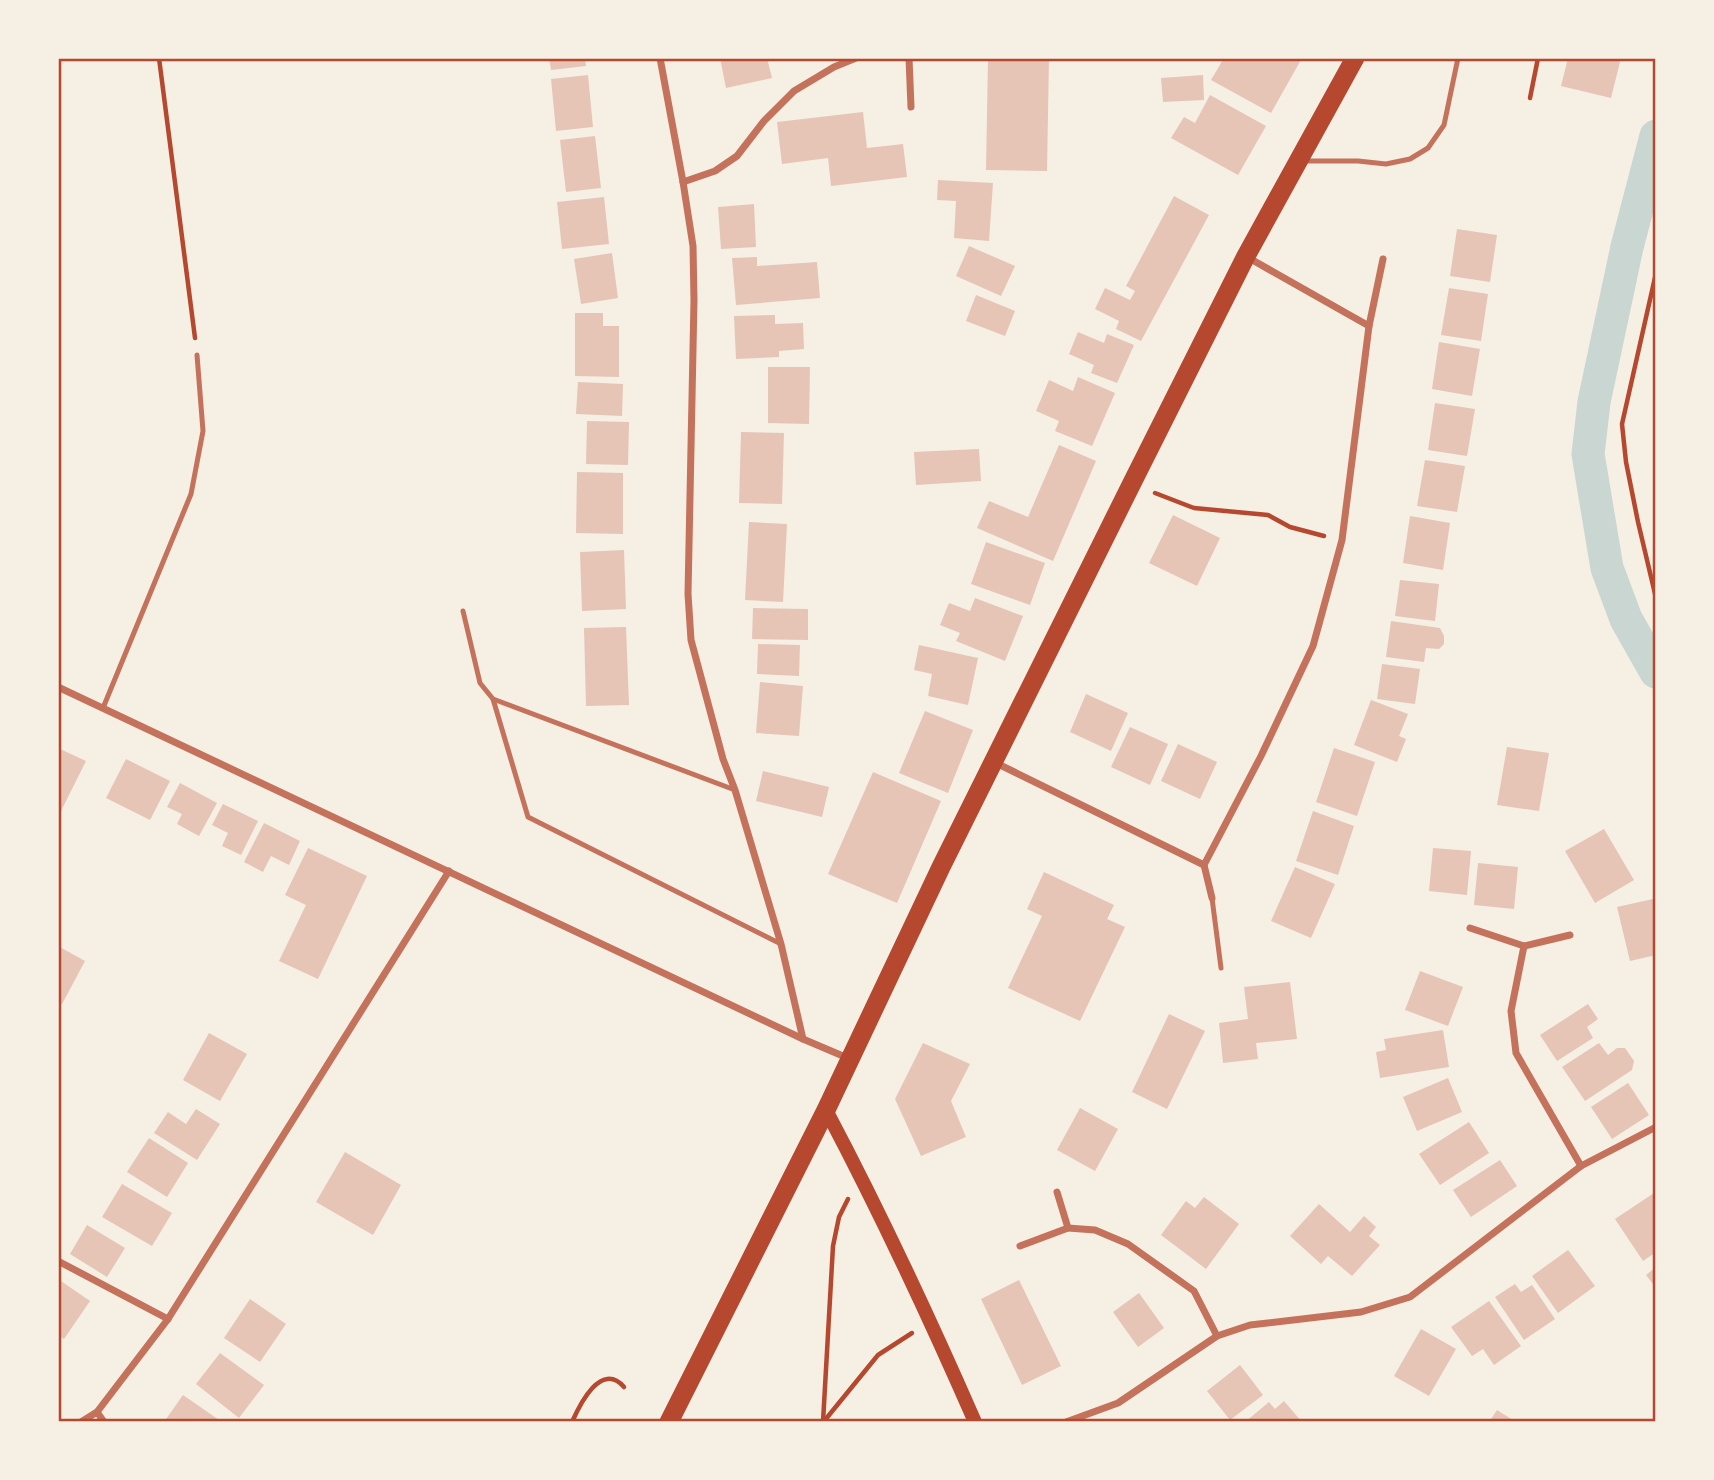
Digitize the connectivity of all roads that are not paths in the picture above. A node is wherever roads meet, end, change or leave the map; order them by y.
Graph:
1 (660, 58) edge
2 (856, 58) edge
3 (908, 58) edge
4 (1355, 58) edge
5 (1458, 58) edge
6 (911, 107) dead end
7 (1299, 162) junction
8 (683, 181) junction
9 (1246, 256) junction
10 (1383, 259) dead end
11 (1369, 326) junction
12 (197, 355) road end
13 (463, 611) dead end
14 (58, 687) edge
15 (493, 699) junction
16 (103, 708) junction
17 (993, 762) junction
18 (735, 790) junction
19 (1205, 865) junction
20 (449, 871) junction
21 (1212, 898) joint
22 (1470, 928) dead end
23 (1570, 936) dead end
24 (781, 944) junction
25 (1524, 946) junction
26 (1221, 968) dead end
27 (803, 1039) junction
28 (851, 1059) junction
29 (826, 1110) junction
30 (1656, 1127) edge
31 (1581, 1166) junction
32 (1057, 1192) dead end
33 (1068, 1228) junction
34 (1020, 1246) dead end
35 (58, 1261) edge
36 (169, 1319) junction
37 (1217, 1336) junction
38 (97, 1412) junction
39 (81, 1422) edge
40 (104, 1422) edge
41 (669, 1422) edge
42 (975, 1422) edge
43 (1066, 1422) edge

1 - 8 street
2 - 8 street
3 - 6 street
4 - 7 highway
5 - 7 lane
7 - 9 highway
8 - 18 street
9 - 11 street
9 - 17 highway
10 - 11 street
11 - 19 street
12 - 16 lane
13 - 15 lane
14 - 16 street
15 - 18 lane
15 - 24 lane
16 - 20 street
17 - 19 street
17 - 28 highway
18 - 24 street
19 - 21 street
20 - 27 street
20 - 36 street
21 - 26 lane
22 - 25 street
23 - 25 street
24 - 27 street
25 - 31 street
27 - 28 street
28 - 29 highway
29 - 41 highway
29 - 42 main road
30 - 31 street
31 - 37 street
32 - 33 street
33 - 34 street
33 - 37 street
35 - 36 street
36 - 38 street
37 - 43 street
38 - 39 street
38 - 40 street

